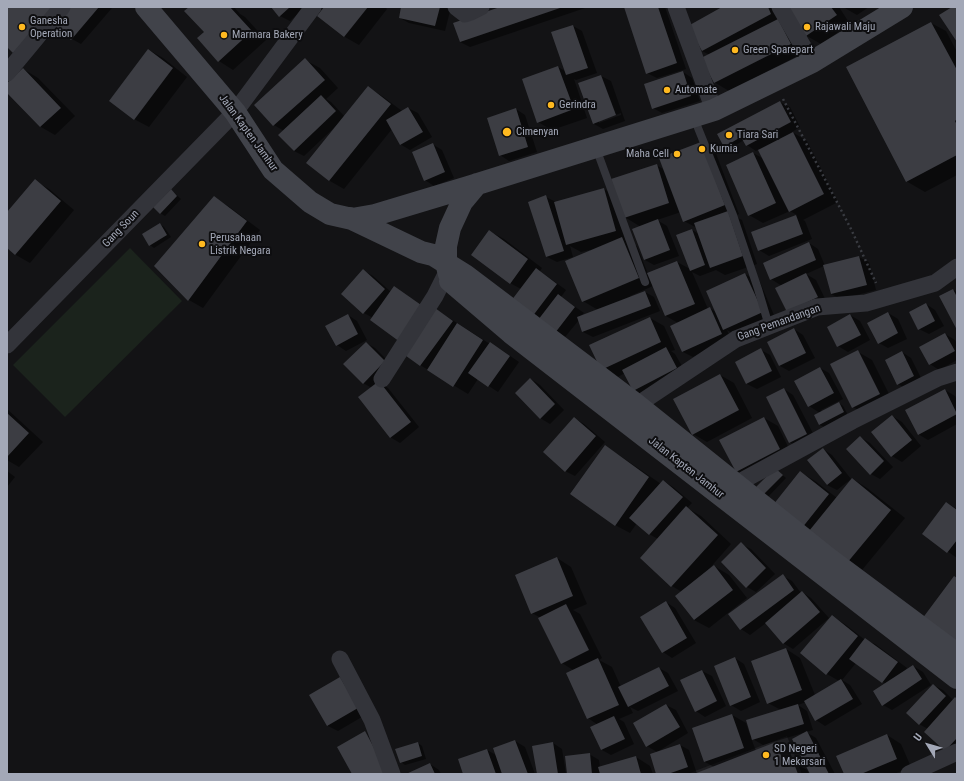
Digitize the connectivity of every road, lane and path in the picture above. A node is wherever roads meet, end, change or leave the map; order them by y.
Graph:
1 (62, 7) edge
2 (146, 7) edge
3 (313, 7) edge
4 (456, 7) edge
5 (481, 7) edge
6 (780, 7) edge
7 (902, 7) edge
8 (680, 9) edge
9 (812, 62) junction
10 (7, 73) edge
11 (774, 81) junction
12 (235, 112) junction
13 (704, 114) junction
14 (596, 147) junction
15 (477, 184) junction
16 (350, 218) junction
17 (957, 266) edge
18 (447, 274) junction
19 (645, 282) dead end
20 (883, 298) junction
21 (769, 326) junction
22 (7, 345) edge
23 (957, 372) edge
24 (382, 379) dead end
25 (637, 406) junction
26 (736, 484) junction
27 (824, 565) junction
28 (957, 654) edge
29 (340, 659) dead end
30 (957, 678) edge
31 (957, 752) edge
32 (392, 774) edge
33 (909, 774) edge

1 - 10 street
2 - 12 street, Jalan Kapten Jamhur
3 - 12 street, Gang Soun
4 - 5 street
6 - 9 street
7 - 9 street, Jalan Kapten Jamhur
8 - 13 street
9 - 11 street, Jalan Kapten Jamhur
11 - 13 street, Jalan Kapten Jamhur
11 - 20 path
12 - 16 street, Jalan Kapten Jamhur
12 - 22 street, Gang Soun
13 - 14 street, Jalan Kapten Jamhur
13 - 21 lane
14 - 15 street, Jalan Kapten Jamhur
14 - 19 lane
15 - 16 street, Jalan Kapten Jamhur
15 - 18 street
16 - 18 street, Jalan Kapten Jamhur
17 - 20 street, Gang Pemandangan
18 - 24 street
18 - 25 street, Jalan Kapten Jamhur
18 - 27 street, Jalan Kapten Jamhur
20 - 21 street, Gang Pemandangan
21 - 25 street, Gang Pemandangan
23 - 26 street
25 - 26 street, Jalan Kapten Jamhur
26 - 27 street, Jalan Kapten Jamhur
27 - 28 street, Jalan Kapten Jamhur
27 - 30 street, Jalan Kapten Jamhur
29 - 32 street
31 - 33 street

